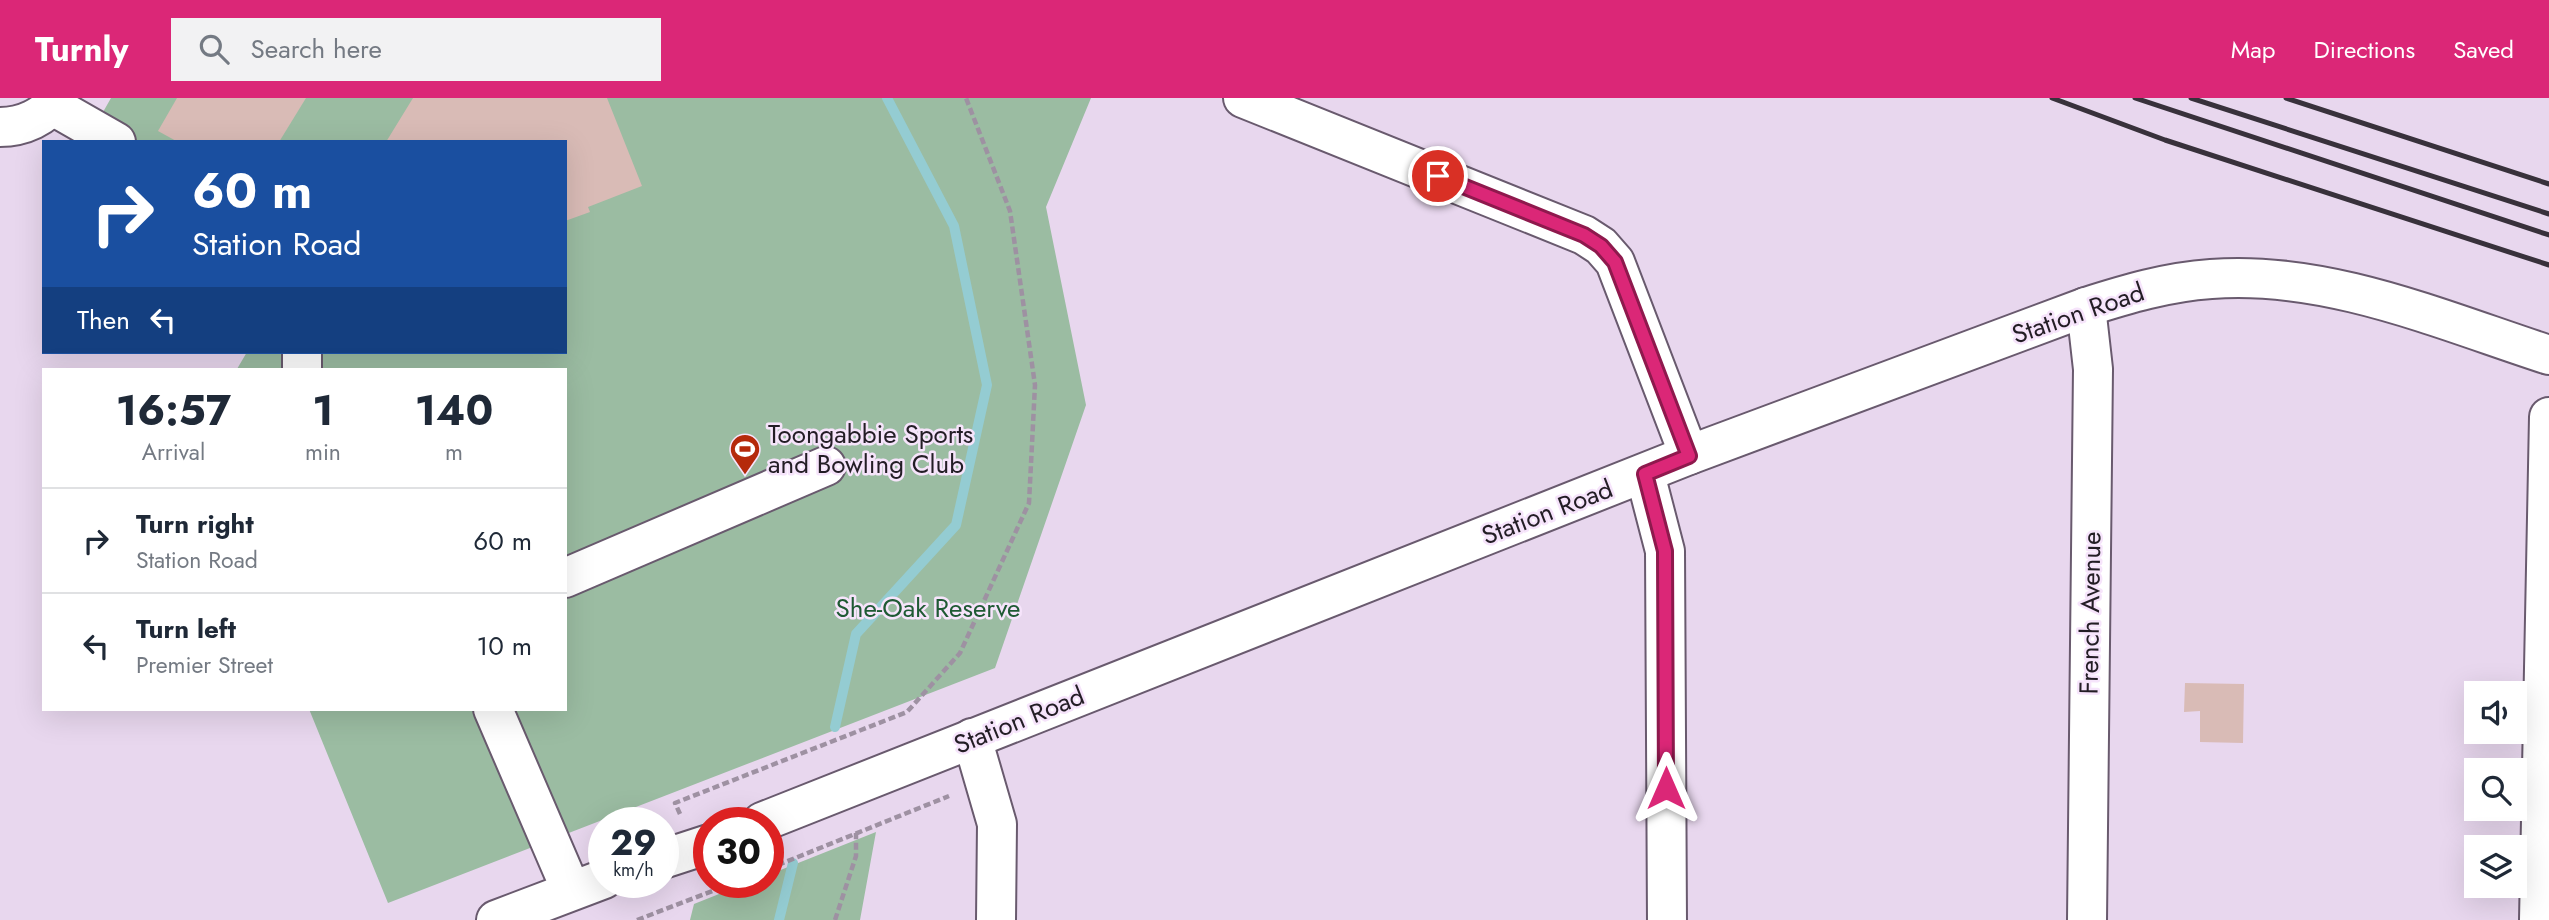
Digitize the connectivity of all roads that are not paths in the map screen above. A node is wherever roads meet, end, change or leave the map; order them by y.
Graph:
1 (1243, 98) edge
2 (56, 102) edge
3 (4, 133) edge
4 (113, 140) edge
5 (2086, 307) junction
6 (2549, 355) edge
7 (2549, 417) edge
8 (1689, 456) junction
9 (826, 466) dead end
10 (1645, 474) junction
11 (567, 577) edge
12 (494, 711) edge
13 (972, 738) junction
14 (784, 813) edge
15 (2544, 877) edge
16 (587, 885) edge
17 (496, 920) edge
18 (996, 920) edge
19 (1667, 920) edge
20 (2087, 920) edge
21 (2539, 920) edge

1 - 8 street
2 - 3 street
2 - 4 street
5 - 6 street, Station Road
5 - 8 street, Station Road
5 - 20 street, French Avenue
7 - 15 street
8 - 10 street, Station Road
9 - 11 street
10 - 13 street, Station Road
10 - 19 street
12 - 16 street
13 - 14 street, Station Road
13 - 18 street
15 - 21 street
16 - 17 street

